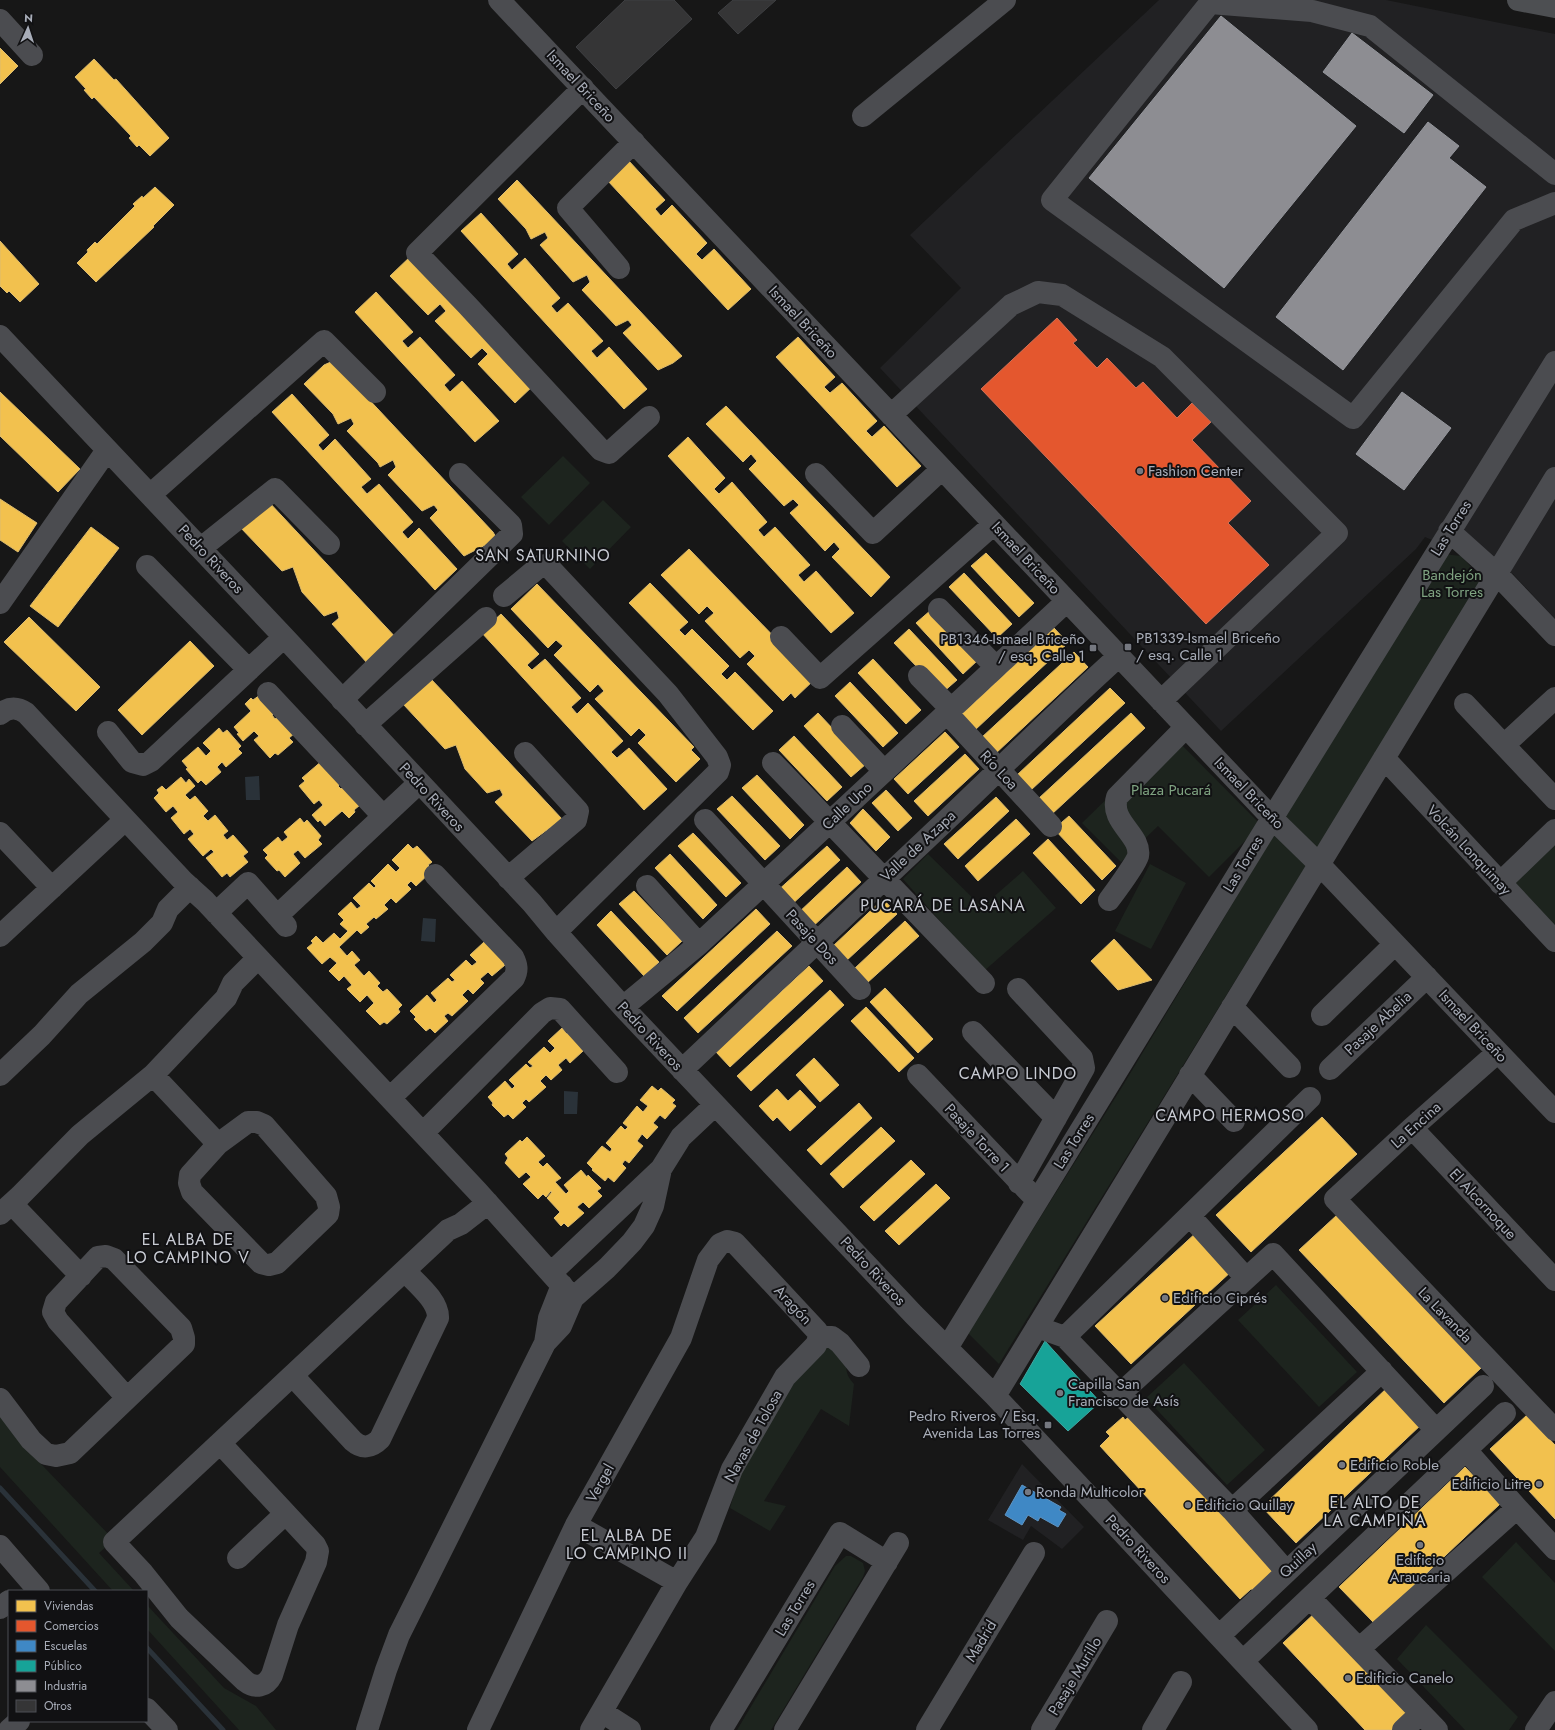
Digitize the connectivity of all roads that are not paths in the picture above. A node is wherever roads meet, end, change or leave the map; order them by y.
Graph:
1 (500, 0) edge
2 (1005, 0) edge
3 (1518, 0) edge
4 (1211, 1) edge
5 (1555, 7) edge
6 (0, 20) edge
7 (32, 55) dead end
8 (583, 88) junction
9 (863, 116) dead end
10 (634, 142) junction
11 (1555, 174) edge
12 (1555, 203) edge
13 (619, 268) dead end
14 (0, 336) edge
15 (1555, 362) edge
16 (375, 392) dead end
17 (891, 415) junction
18 (649, 417) dead end
19 (107, 450) junction
20 (942, 469) junction
21 (460, 474) dead end
22 (816, 474) dead end
23 (1555, 478) edge
24 (150, 495) junction
25 (994, 524) junction
26 (1449, 531) junction
27 (329, 544) dead end
28 (201, 548) junction
29 (147, 566) dead end
30 (1497, 574) junction
31 (504, 596) dead end
32 (1067, 601) junction
33 (0, 603) edge
34 (939, 608) dead end
35 (486, 618) dead end
36 (1555, 635) edge
37 (284, 637) junction
38 (781, 637) dead end
39 (1119, 656) junction
40 (996, 667) junction
41 (250, 670) junction
42 (919, 676) dead end
43 (268, 693) dead end
44 (1555, 698) edge
45 (342, 700) junction
46 (1161, 701) junction
47 (1465, 704) dead end
48 (949, 711) junction
49 (0, 714) edge
50 (366, 725) junction
51 (842, 726) dead end
52 (1186, 727) junction
53 (108, 732) dead end
54 (1504, 745) junction
55 (525, 753) dead end
56 (1384, 758) junction
57 (773, 763) dead end
58 (999, 770) junction
59 (884, 771) junction
60 (419, 783) junction
61 (1555, 799) edge
62 (383, 816) junction
63 (1272, 818) junction
64 (126, 820) junction
65 (705, 820) dead end
66 (830, 822) junction
67 (1051, 826) dead end
68 (1555, 830) edge
69 (0, 833) edge
70 (1319, 864) junction
71 (435, 875) dead end
72 (508, 878) junction
73 (884, 878) junction
74 (1500, 883) junction
75 (763, 884) junction
76 (647, 886) dead end
77 (52, 888) junction
78 (195, 892) junction
79 (1109, 900) dead end
80 (216, 913) junction
81 (556, 932) junction
82 (0, 936) edge
83 (816, 941) junction
84 (1555, 941) edge
85 (699, 944) junction
86 (1395, 944) junction
87 (264, 963) junction
88 (1426, 977) junction
89 (984, 983) dead end
90 (860, 989) dead end
91 (1018, 989) dead end
92 (623, 1007) junction
93 (1232, 1007) junction
94 (1322, 1015) dead end
95 (973, 1032) dead end
96 (1498, 1052) junction
97 (1290, 1067) dead end
98 (1330, 1069) dead end
99 (682, 1070) junction
100 (617, 1072) dead end
101 (918, 1074) dead end
102 (0, 1075) edge
103 (152, 1075) junction
104 (1190, 1075) junction
105 (390, 1098) junction
106 (1310, 1098) dead end
107 (715, 1105) junction
108 (1555, 1112) edge
109 (1056, 1118) junction
110 (1234, 1121) dead end
111 (1412, 1128) junction
112 (422, 1133) junction
113 (218, 1144) junction
114 (661, 1169) junction
115 (1019, 1183) junction
116 (483, 1197) junction
117 (1335, 1199) joint
118 (1038, 1200) junction
119 (6, 1209) edge
120 (1190, 1216) junction
121 (727, 1241) joint
122 (580, 1246) junction
123 (405, 1271) junction
124 (602, 1273) junction
125 (81, 1276) junction
126 (1246, 1278) junction
127 (1555, 1280) edge
128 (562, 1285) junction
129 (1037, 1327) junction
130 (819, 1337) junction
131 (1066, 1337) junction
132 (947, 1348) junction
133 (859, 1366) dead end
134 (1382, 1371) junction
135 (293, 1376) junction
136 (1483, 1386) dead end
137 (1120, 1394) junction
138 (994, 1396) junction
139 (128, 1398) junction
140 (0, 1399) edge
141 (1505, 1413) dead end
142 (1436, 1430) junction
143 (1555, 1430) edge
144 (221, 1444) junction
145 (1466, 1450) junction
146 (1517, 1508) junction
147 (1232, 1510) junction
148 (285, 1514) junction
149 (576, 1525) junction
150 (898, 1543) dead end
151 (0, 1546) edge
152 (1555, 1549) edge
153 (1034, 1553) dead end
154 (238, 1558) dead end
155 (887, 1562) junction
156 (1286, 1571) junction
157 (677, 1582) junction
158 (30, 1588) edge
159 (1310, 1598) junction
160 (8, 1601) edge
161 (0, 1608) edge
162 (1107, 1621) dead end
163 (1219, 1636) junction
164 (1360, 1648) junction
165 (1243, 1661) junction
166 (1181, 1682) dead end
167 (1555, 1702) edge
168 (148, 1710) edge
169 (1421, 1712) junction
170 (596, 1721) edge
171 (18, 1722) edge
172 (164, 1729) edge
173 (9, 1730) edge
174 (367, 1730) edge
175 (478, 1730) edge
176 (630, 1730) edge
177 (721, 1730) edge
178 (785, 1730) edge
179 (927, 1730) edge
180 (1042, 1730) edge
181 (1153, 1730) edge
182 (1307, 1730) edge
183 (1403, 1730) edge
184 (1437, 1730) edge
185 (1536, 1730) edge

1 - 8 street, Ismael Briceño
2 - 9 street
3 - 5 main road
4 - 11 street
4 - 12 street
6 - 7 street
8 - 10 street, Ismael Briceño
8 - 18 street
10 - 13 street
10 - 17 street, Ismael Briceño
14 - 19 street, Pedro Riveros
15 - 26 street, Las Torres
16 - 24 street
17 - 20 street, Ismael Briceño
17 - 46 street
19 - 24 street, Pedro Riveros
19 - 33 street
20 - 22 street
20 - 25 street, Ismael Briceño
21 - 45 street
23 - 30 street
24 - 28 street, Pedro Riveros
25 - 32 street, Ismael Briceño
25 - 38 street
26 - 30 street
26 - 63 street, Las Torres
27 - 28 street
28 - 37 street, Pedro Riveros
29 - 41 street
30 - 36 street
30 - 56 street
31 - 81 street
32 - 39 street, Ismael Briceño
32 - 40 street, Calle Uno
34 - 40 street
35 - 50 street
37 - 41 street
37 - 45 street, Pedro Riveros
39 - 46 street, Ismael Briceño
39 - 58 street, Valle de Azapa
40 - 48 street, Calle Uno
41 - 53 street
42 - 48 street, Río Loa
43 - 62 street
44 - 54 street
45 - 50 street, Pedro Riveros
46 - 52 street, Ismael Briceño
47 - 54 street
48 - 58 street, Río Loa
48 - 59 street, Calle Uno
49 - 64 street
50 - 60 street, Pedro Riveros
51 - 59 street
52 - 63 street, Ismael Briceño
52 - 79 street
54 - 61 street
55 - 72 street
56 - 70 street
56 - 74 street, Volcán Lonquimay
57 - 66 street
58 - 67 street, Río Loa
58 - 73 street, Valle de Azapa
59 - 66 street, Calle Uno
60 - 62 street
60 - 72 street, Pedro Riveros
62 - 80 street
63 - 70 street, Ismael Briceño
63 - 118 street, Las Torres
64 - 77 street
64 - 78 street
65 - 75 street, Pasaje Dos
66 - 73 street
66 - 75 street, Calle Uno
68 - 74 street
69 - 77 street
70 - 86 street, Ismael Briceño
70 - 93 street
71 - 105 street
72 - 81 street, Pedro Riveros
73 - 83 street, Valle de Azapa
73 - 89 street
74 - 84 street, Volcán Lonquimay
75 - 83 street, Pasaje Dos
75 - 85 street, Calle Uno
76 - 85 street
77 - 82 street
78 - 80 street
78 - 102 street
80 - 87 street
81 - 92 street, Pedro Riveros
83 - 90 street, Pasaje Dos
83 - 99 street, Valle de Azapa
85 - 92 street, Calle Uno
86 - 88 street, Ismael Briceño
86 - 94 street
87 - 103 street
87 - 105 street
88 - 96 street, Ismael Briceño
88 - 98 street, Pasaje Abelia
91 - 109 street
92 - 99 street, Pedro Riveros
93 - 97 street
93 - 104 street
95 - 109 street
96 - 108 street, Ismael Briceño
96 - 111 street, La Encina
99 - 107 street, Pedro Riveros
100 - 112 street
101 - 115 street, Pasaje Torre 1
103 - 113 street
103 - 119 street
104 - 110 street
104 - 129 street
105 - 112 street
106 - 120 street
107 - 114 street
107 - 132 street, Pedro Riveros
109 - 115 street
111 - 117 street, La Encina
111 - 127 street, El Alcornoque
112 - 116 street
113 - 113 street
114 - 122 street
114 - 124 street
115 - 118 street, Pasaje Torre 1
116 - 123 street
116 - 128 street
117 - 143 street, La Lavanda
118 - 132 street, Las Torres
119 - 125 street
120 - 126 street
120 - 131 street
121 - 130 street, Aragón
121 - 149 street, Vergel
122 - 124 street
122 - 128 street
123 - 135 street
123 - 135 street
124 - 128 street
125 - 139 street
125 - 139 street
126 - 134 street
126 - 137 street
128 - 174 street
129 - 131 street
129 - 138 street
130 - 133 street, Aragón
130 - 157 street, Navas de Tolosa
131 - 137 street
132 - 138 street, Pedro Riveros
134 - 142 street
134 - 147 street
135 - 144 street
136 - 142 street, Quillay
137 - 147 street
138 - 163 street, Pedro Riveros
139 - 140 street
141 - 145 street
142 - 156 street, Quillay
144 - 148 street
144 - 148 street
145 - 146 street
145 - 159 street
146 - 152 street
146 - 164 street
147 - 156 street
148 - 154 street
149 - 157 street
149 - 175 street, Vergel
150 - 155 street
151 - 158 street
153 - 179 street, Madrid
155 - 177 street, Las Torres
155 - 178 street
156 - 163 street, Quillay
157 - 170 street, Navas de Tolosa
159 - 164 street
159 - 165 street
160 - 161 street
162 - 180 street, Pasaje Murillo
163 - 165 street, Pedro Riveros
164 - 169 street
165 - 182 street, Pedro Riveros
166 - 181 street
167 - 185 street
168 - 172 street
169 - 183 street
169 - 184 street
170 - 176 street
171 - 173 street

